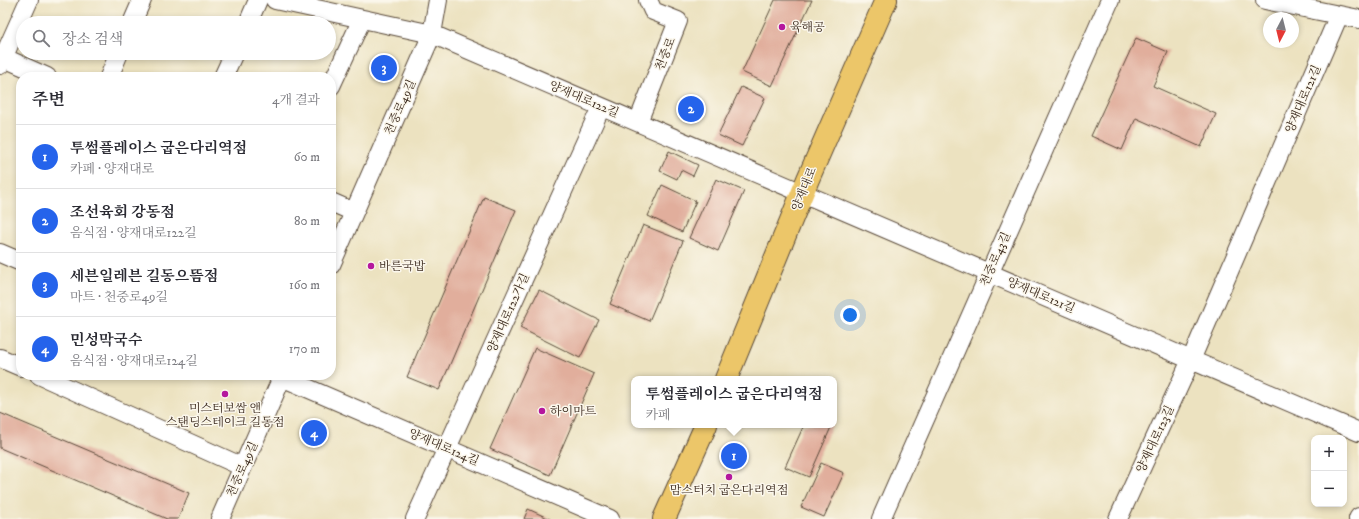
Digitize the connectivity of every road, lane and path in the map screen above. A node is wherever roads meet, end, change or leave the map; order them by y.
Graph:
1 (29, 0) edge
2 (142, 0) edge
3 (258, 0) edge
4 (275, 0) edge
5 (438, 0) edge
6 (648, 0) edge
7 (886, 0) edge
8 (1110, 0) edge
9 (1265, 0) edge
10 (1339, 15) junction
11 (22, 16) edge
12 (135, 16) edge
13 (251, 16) edge
14 (362, 18) junction
15 (1359, 19) edge
16 (16, 28) edge
17 (432, 34) junction
18 (1, 60) edge
19 (117, 60) edge
20 (231, 60) edge
21 (33, 72) edge
22 (111, 72) edge
23 (225, 72) edge
24 (336, 75) edge
25 (601, 107) junction
26 (638, 122) junction
27 (803, 192) junction
28 (336, 204) edge
29 (354, 212) junction
30 (0, 253) edge
31 (336, 253) edge
32 (16, 260) edge
33 (989, 273) junction
34 (0, 358) edge
35 (1191, 360) junction
36 (16, 365) edge
37 (727, 376) edge
38 (50, 380) edge
39 (279, 380) edge
40 (290, 380) edge
41 (705, 428) edge
42 (1359, 432) edge
43 (446, 448) junction
44 (243, 467) junction
45 (220, 519) edge
46 (415, 519) edge
47 (610, 519) edge
48 (664, 519) edge
49 (880, 519) edge
50 (1118, 519) edge

1 - 11 street
2 - 12 street
3 - 13 street
4 - 14 street, 양재대로122길
5 - 17 street, 천중로49길
6 - 26 street, 천중로
7 - 27 main road, 양재대로
8 - 33 street, 천중로43길
9 - 10 street
10 - 15 street
10 - 35 street, 양재대로121길
14 - 17 street, 양재대로122길
14 - 24 street
16 - 18 street
17 - 25 street, 양재대로122길
17 - 29 street, 천중로49길
18 - 21 street
19 - 22 street
20 - 23 street
25 - 26 street, 양재대로122길
25 - 43 street, 양재대로122가길
26 - 27 street, 양재대로122길
27 - 33 street, 양재대로121길
27 - 37 main road, 양재대로
28 - 29 street
29 - 31 street, 천중로49길
30 - 32 street
33 - 35 street, 양재대로121길
33 - 49 street, 천중로43길
34 - 36 street
35 - 42 street, 양재대로121길
35 - 50 street, 양재대로123길
38 - 44 street
39 - 44 street, 천중로49길
40 - 43 street, 양재대로124길
41 - 48 main road
43 - 46 street, 양재대로122가길
43 - 47 street, 양재대로124길
44 - 45 street, 천중로49길

